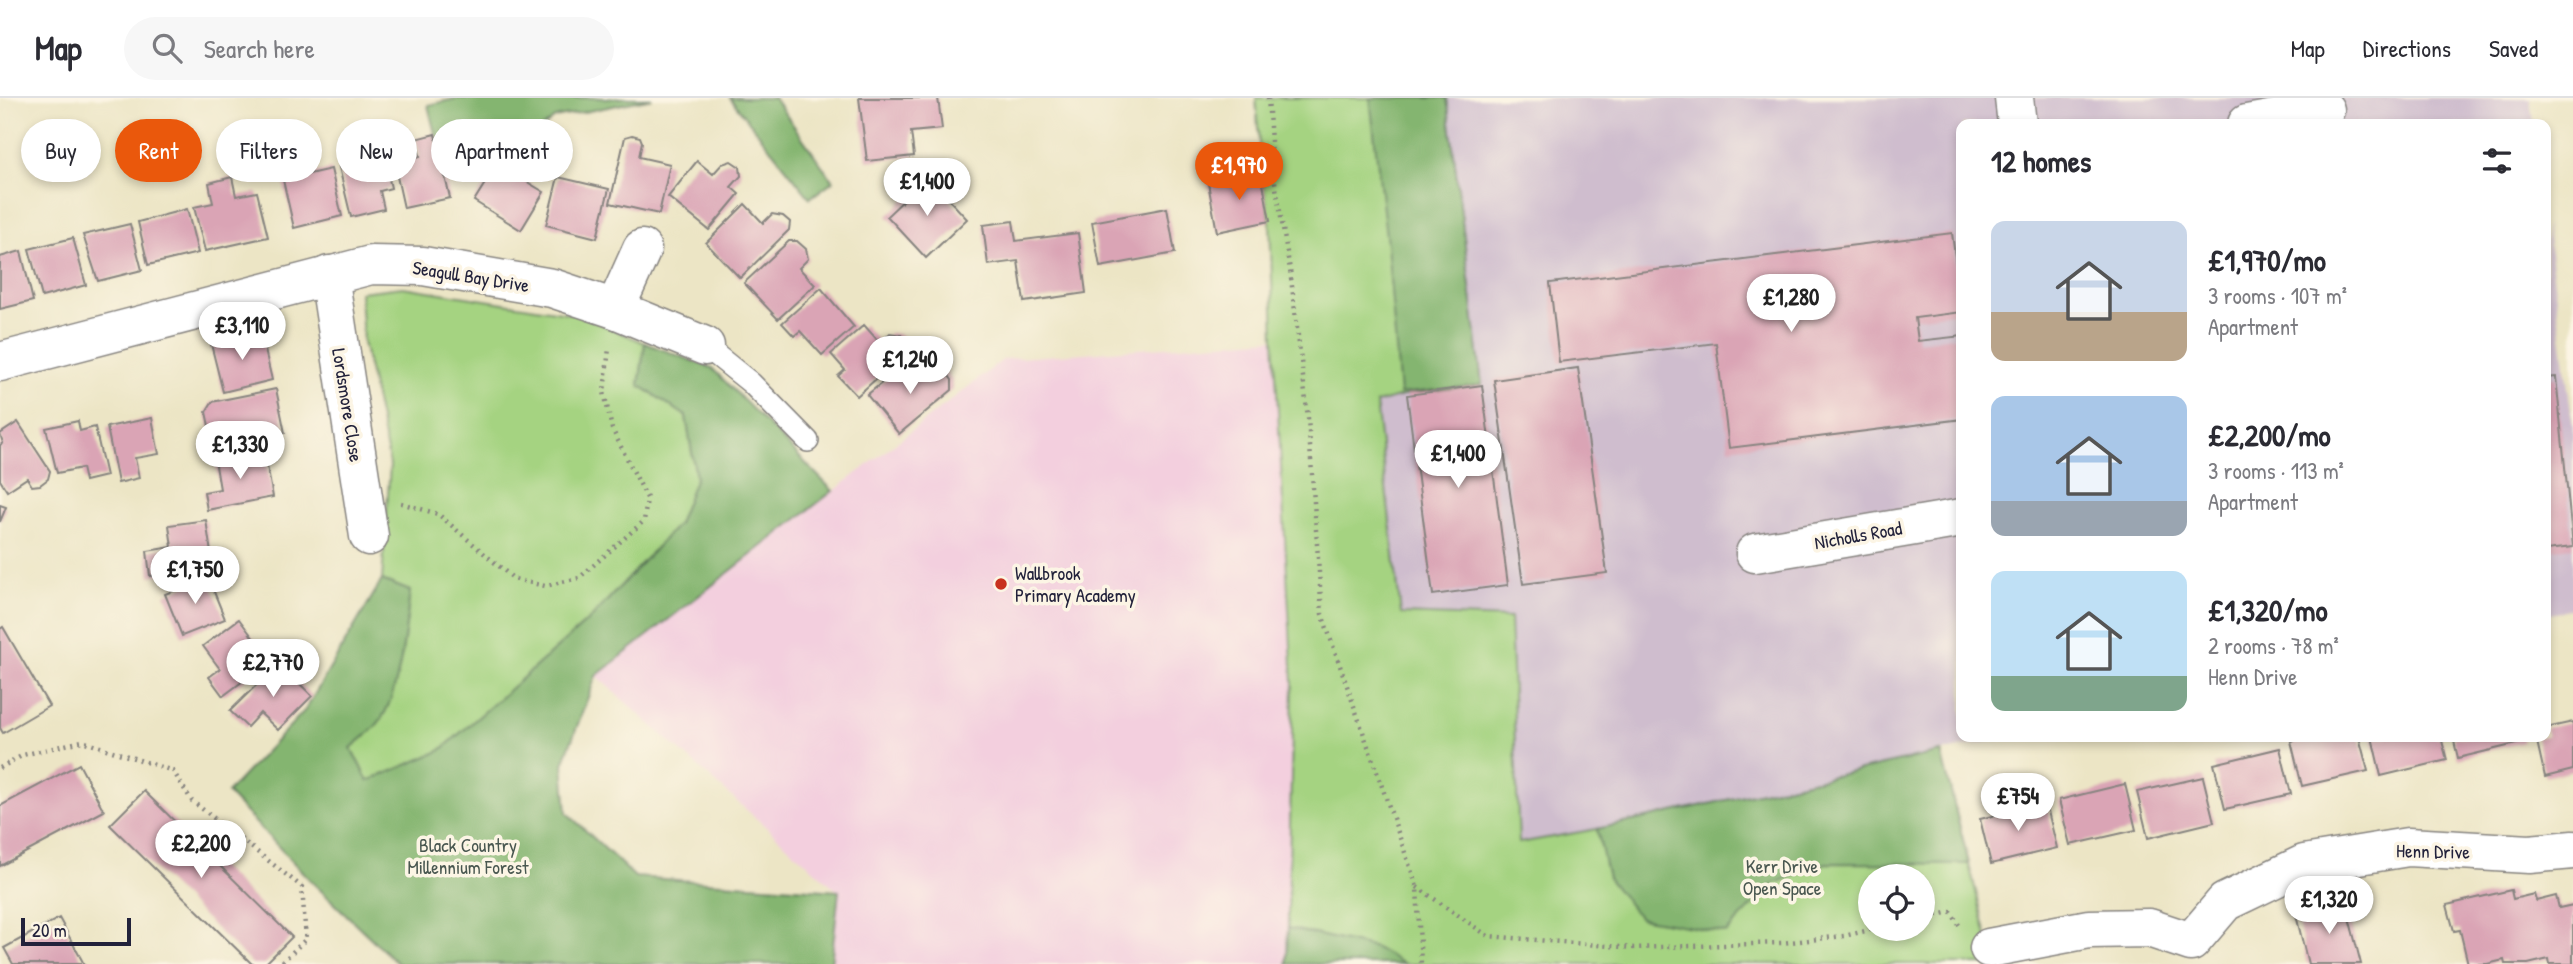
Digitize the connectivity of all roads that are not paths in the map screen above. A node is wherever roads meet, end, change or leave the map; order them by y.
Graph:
1 (2014, 98) edge
2 (2325, 110) dead end
3 (2017, 119) edge
4 (2275, 119) edge
5 (642, 250) dead end
6 (328, 275) junction
7 (615, 309) junction
8 (705, 346) joint
9 (0, 362) edge
10 (808, 441) dead end
11 (1956, 519) edge
12 (369, 536) dead end
13 (1755, 553) dead end
14 (2573, 850) edge
15 (1990, 948) dead end
16 (2200, 953) edge

1 - 3 street
2 - 4 street
5 - 7 street
6 - 7 street, Seagull Bay Drive
6 - 9 street, Seagull Bay Drive
6 - 12 street, Lordsmore Close
7 - 8 street, Seagull Bay Drive
8 - 10 lane
11 - 13 street, Nicholls Road
14 - 16 street, Henn Drive
15 - 16 street, Henn Drive

